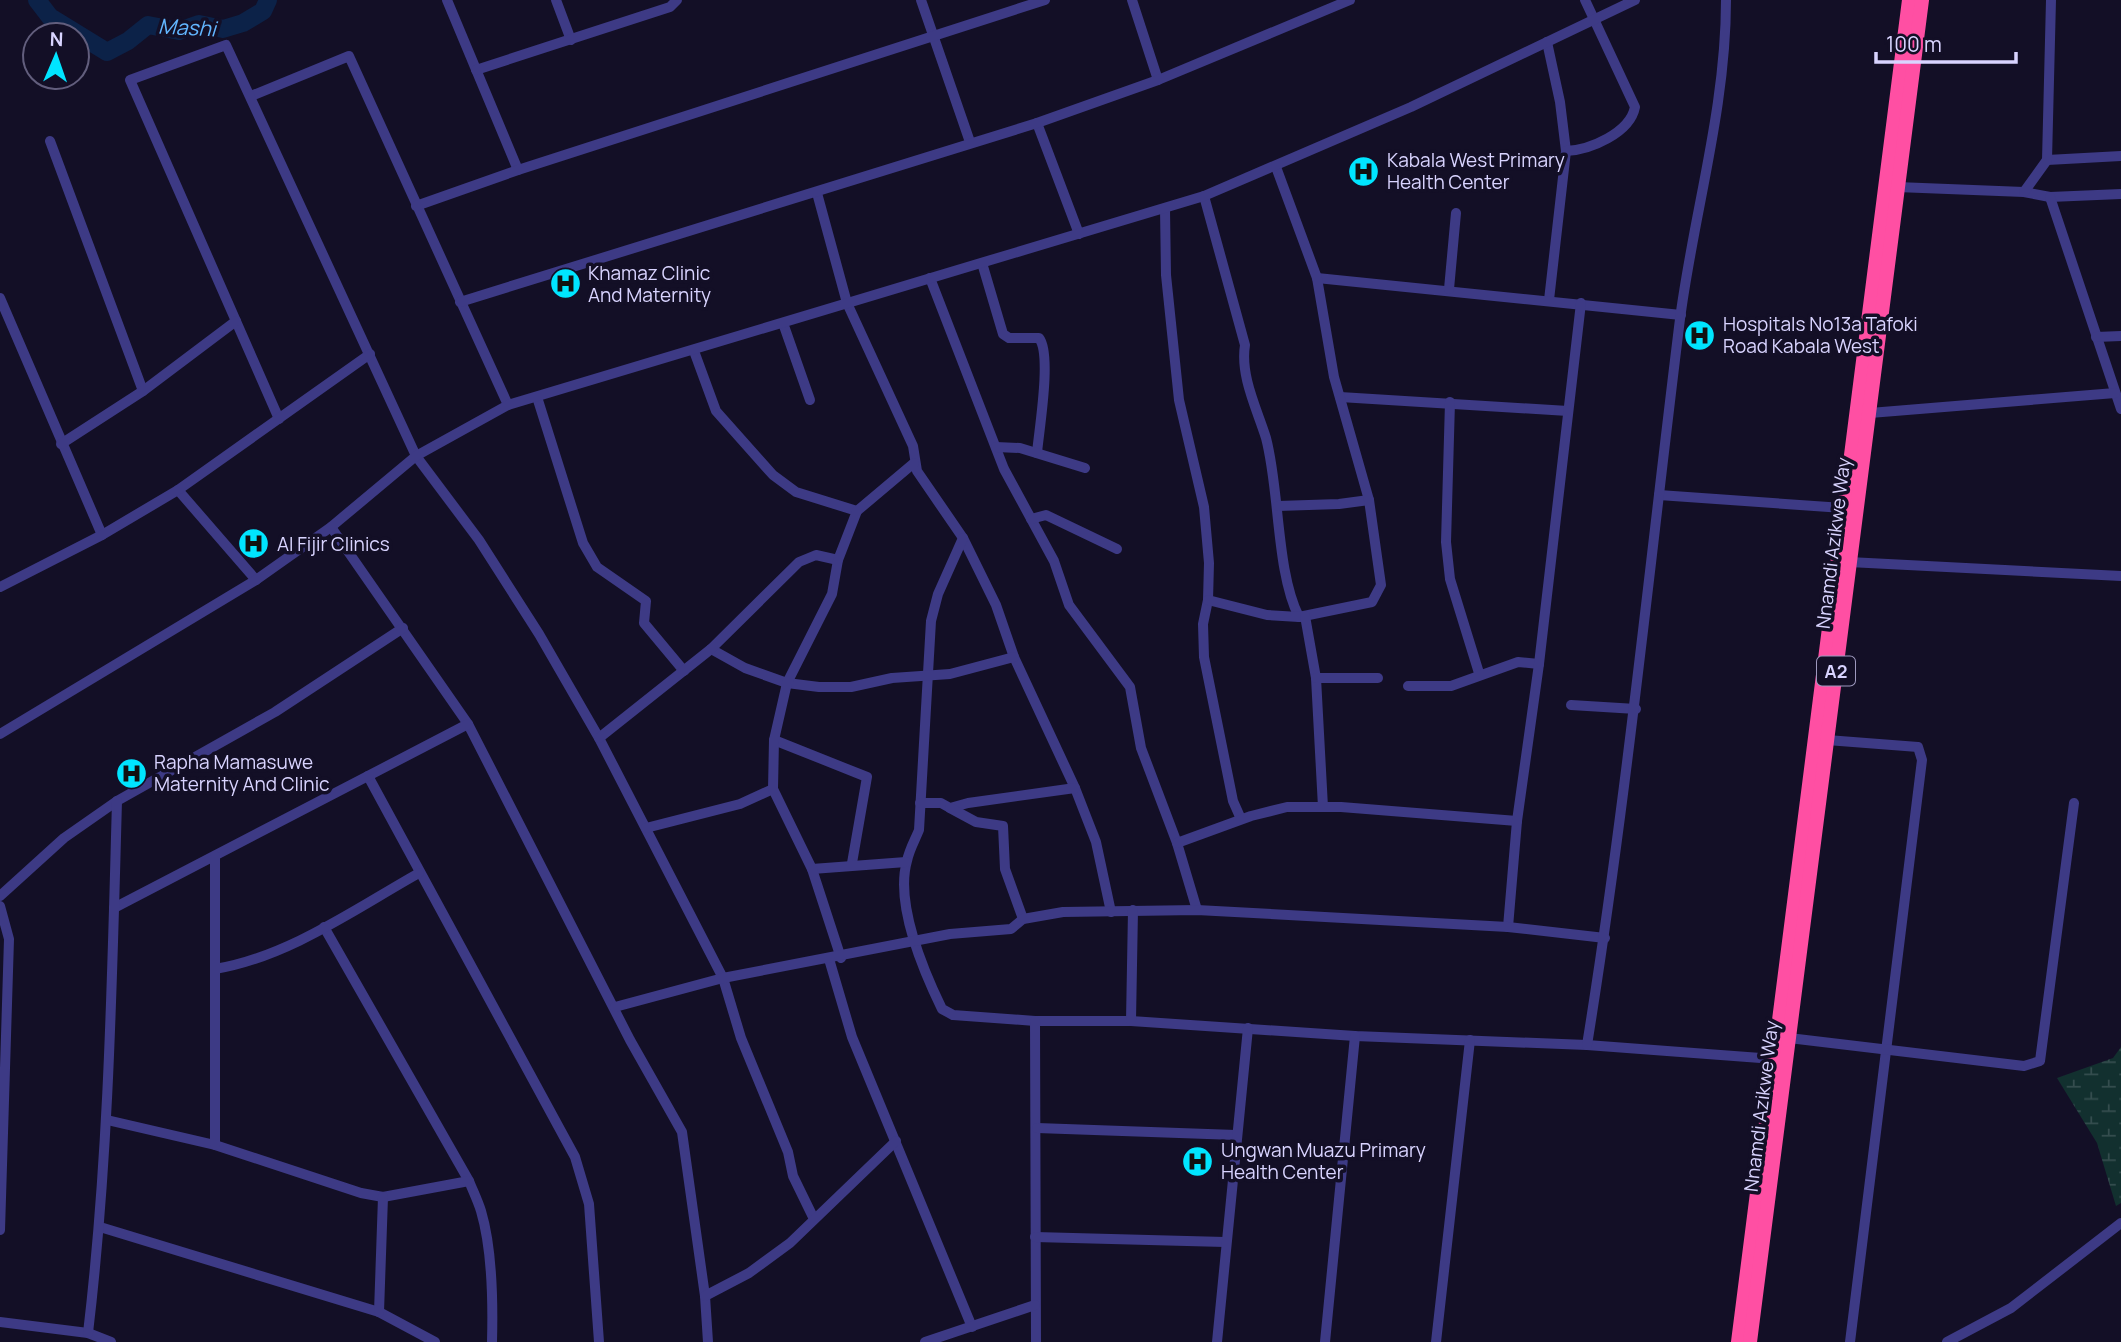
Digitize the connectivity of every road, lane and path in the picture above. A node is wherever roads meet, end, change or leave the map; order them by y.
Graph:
1 (447, 0) edge
2 (556, 0) edge
3 (677, 0) edge
4 (920, 0) edge
5 (1045, 0) edge
6 (1132, 0) edge
7 (1350, 0) edge
8 (1585, 0) edge
9 (1635, 0) edge
10 (1726, 0) edge
11 (1909, 0) edge
12 (1922, 0) edge
13 (2051, 0) edge
14 (1013, 4) edge
15 (1595, 20) junction
16 (934, 34) junction
17 (571, 40) junction
18 (1547, 42) junction
19 (477, 70) junction
20 (1158, 80) junction
21 (251, 96) junction
22 (1038, 123) junction
23 (50, 141) dead end
24 (970, 142) junction
25 (1566, 151) junction
26 (2121, 156) edge
27 (2047, 160) junction
28 (1276, 167) junction
29 (518, 170) junction
30 (1897, 187) junction
31 (2024, 192) junction
32 (817, 193) junction
33 (2121, 194) edge
34 (1204, 196) junction
35 (2050, 197) junction
36 (416, 206) junction
37 (1165, 209) junction
38 (1456, 214) dead end
39 (1079, 234) junction
40 (982, 263) junction
41 (930, 278) junction
42 (1317, 278) junction
43 (1449, 289) junction
44 (0, 299) edge
45 (1549, 300) junction
46 (460, 302) junction
47 (847, 303) junction
48 (1581, 303) junction
49 (1681, 315) junction
50 (236, 321) junction
51 (783, 323) junction
52 (2121, 336) edge
53 (2096, 337) junction
54 (694, 351) junction
55 (370, 354) junction
56 (143, 391) junction
57 (2115, 393) junction
58 (537, 397) junction
59 (1340, 397) junction
60 (810, 400) dead end
61 (1450, 402) junction
62 (508, 405) junction
63 (2121, 409) edge
64 (1568, 411) junction
65 (1870, 413) junction
66 (279, 419) junction
67 (61, 444) junction
68 (996, 447) junction
69 (1037, 453) junction
70 (416, 456) junction
71 (914, 463) junction
72 (1085, 468) dead end
73 (178, 490) junction
74 (1659, 495) junction
75 (1369, 500) junction
76 (1278, 506) junction
77 (1843, 508) junction
78 (857, 511) junction
79 (1031, 519) junction
80 (331, 527) junction
81 (102, 535) junction
82 (963, 538) junction
83 (1117, 548) dead end
84 (838, 560) junction
85 (1849, 562) junction
86 (2121, 576) edge
87 (256, 580) junction
88 (1, 583) edge
89 (1208, 600) junction
90 (1302, 616) junction
91 (403, 628) junction
92 (711, 649) junction
93 (1014, 657) junction
94 (1539, 664) junction
95 (684, 671) junction
96 (1479, 673) junction
97 (927, 676) junction
98 (1316, 678) junction
99 (1378, 678) dead end
100 (787, 682) junction
101 (1408, 686) dead end
102 (1572, 705) dead end
103 (1636, 709) junction
104 (468, 724) junction
105 (0, 734) edge
106 (600, 738) junction
107 (774, 740) junction
108 (1827, 740) junction
109 (368, 776) junction
110 (1075, 788) junction
111 (773, 789) junction
112 (117, 801) junction
113 (920, 803) junction
114 (2074, 803) dead end
115 (1323, 807) junction
116 (950, 808) junction
117 (1241, 820) junction
118 (1517, 821) junction
119 (646, 828) junction
120 (1177, 843) junction
121 (215, 856) junction
122 (906, 862) junction
123 (852, 863) junction
124 (811, 869) junction
125 (419, 873) junction
126 (0, 896) edge
127 (0, 906) edge
128 (114, 908) junction
129 (1133, 910) junction
130 (1197, 910) junction
131 (1111, 912) junction
132 (1023, 919) junction
133 (324, 926) junction
134 (1508, 927) junction
135 (1605, 938) junction
136 (917, 942) junction
137 (841, 958) junction
138 (829, 960) junction
139 (215, 969) junction
140 (723, 978) junction
141 (615, 1007) junction
142 (1035, 1021) junction
143 (1131, 1021) junction
144 (1248, 1028) junction
145 (1355, 1036) junction
146 (1789, 1038) junction
147 (1470, 1040) junction
148 (1587, 1045) junction
149 (1888, 1051) junction
150 (1774, 1059) junction
151 (107, 1120) junction
152 (1037, 1128) junction
153 (1236, 1135) junction
154 (896, 1140) junction
155 (215, 1145) junction
156 (470, 1181) junction
157 (383, 1197) junction
158 (814, 1217) junction
159 (2121, 1223) edge
160 (100, 1227) junction
161 (0, 1230) edge
162 (1035, 1237) junction
163 (1224, 1242) junction
164 (705, 1296) junction
165 (1035, 1305) junction
166 (379, 1312) junction
167 (0, 1322) edge
168 (972, 1327) junction
169 (88, 1333) junction
170 (111, 1342) edge
171 (435, 1342) edge
172 (492, 1342) edge
173 (599, 1342) edge
174 (708, 1342) edge
175 (925, 1342) edge
176 (1036, 1342) edge
177 (1217, 1342) edge
178 (1325, 1342) edge
179 (1436, 1342) edge
180 (1738, 1342) edge
181 (1750, 1342) edge
182 (1850, 1342) edge
183 (1947, 1342) edge

1 - 19 street
2 - 17 street
3 - 17 street
4 - 16 street
5 - 14 street
6 - 20 street
7 - 20 street
8 - 15 street
9 - 15 street
10 - 49 street
11 - 77 highway, Nnamdi Azikwe Way / A2
12 - 30 highway, Nnamdi Azikwe Way / A2
13 - 27 street
14 - 16 street
15 - 18 street
15 - 25 street
16 - 24 street
16 - 29 street
17 - 19 street
18 - 25 street
18 - 28 street
19 - 29 street
20 - 22 street
21 - 36 street
21 - 50 street
21 - 55 street
22 - 24 street
22 - 39 street
23 - 56 street
24 - 32 street
25 - 45 street
26 - 27 street
27 - 31 street
28 - 34 street
28 - 42 street
29 - 36 street
30 - 31 street
30 - 65 highway, Nnamdi Azikwe Way / A2
31 - 35 street
32 - 46 street
32 - 47 street
33 - 35 street
34 - 37 street
34 - 76 street
35 - 53 street
36 - 46 street
37 - 39 street
37 - 89 street
38 - 43 street
39 - 40 street
40 - 41 street
40 - 69 street
41 - 47 street
41 - 68 street
42 - 43 street
42 - 59 street
43 - 45 street
44 - 67 street
45 - 48 street
46 - 62 street
47 - 51 street
47 - 71 street
48 - 49 street
48 - 64 street
49 - 74 street
50 - 56 street
50 - 66 street
51 - 54 street
51 - 60 street
52 - 53 street
53 - 57 street
54 - 58 street
54 - 78 street
55 - 66 street
55 - 70 street
56 - 67 street
57 - 63 street
57 - 65 street
58 - 62 street
58 - 95 street
59 - 61 street
59 - 75 street
61 - 64 street
61 - 96 street
62 - 70 street
64 - 94 street
65 - 85 highway, Nnamdi Azikwe Way / A2
66 - 73 street
67 - 81 street
68 - 69 street
68 - 79 street
69 - 72 street
70 - 80 street
70 - 106 street
71 - 78 street
71 - 82 street
73 - 81 street
73 - 87 street
74 - 77 street
74 - 103 street
75 - 76 street
75 - 90 street
76 - 90 street
77 - 150 highway, Nnamdi Azikwe Way / A2
78 - 84 street
79 - 83 street
79 - 120 street
80 - 87 street
80 - 91 street
81 - 88 street
82 - 93 street
82 - 97 street
84 - 92 street
84 - 100 street
85 - 86 street
85 - 108 highway, Nnamdi Azikwe Way / A2
87 - 105 street
89 - 90 street
89 - 117 street
90 - 98 street
91 - 104 street
91 - 112 street
92 - 95 street
92 - 100 street
93 - 97 street
93 - 110 street
94 - 96 street
94 - 118 street
95 - 106 street
96 - 101 street
97 - 100 street
97 - 113 street
98 - 99 street
98 - 115 street
100 - 107 street
102 - 103 street
103 - 135 street
104 - 109 street
104 - 141 street
106 - 119 street
107 - 111 street
107 - 123 street
108 - 146 highway, Nnamdi Azikwe Way / A2
108 - 149 street
109 - 121 street
109 - 125 street
110 - 116 street
110 - 131 street
111 - 119 street
111 - 124 street
112 - 126 street
112 - 128 street
113 - 116 street
113 - 122 street
114 - 149 street
115 - 117 street
115 - 118 street
116 - 132 street
117 - 120 street
118 - 134 street
119 - 140 street
120 - 130 street
121 - 128 street
121 - 139 street
122 - 123 street
122 - 136 street
123 - 124 street
124 - 137 street
125 - 133 street
125 - 173 street
127 - 161 street
128 - 151 street
129 - 130 street
129 - 131 street
129 - 143 street
130 - 134 street
131 - 132 street
132 - 136 street
133 - 139 street
133 - 156 street
134 - 135 street
135 - 148 street
136 - 137 street
136 - 142 street
137 - 138 street
138 - 140 street
138 - 154 street
139 - 155 street
140 - 141 street
140 - 158 street
141 - 164 street
142 - 143 street
142 - 152 street
143 - 144 street
144 - 145 street
144 - 153 street
145 - 147 street
145 - 178 street
146 - 149 street
146 - 181 highway, Nnamdi Azikwe Way / A2
147 - 148 street
147 - 179 street
148 - 150 street
149 - 182 street
150 - 180 highway, Nnamdi Azikwe Way / A2
151 - 155 street
151 - 160 street
152 - 153 street
152 - 162 street
153 - 163 street
154 - 158 street
154 - 168 street
155 - 157 street
156 - 157 street
156 - 172 street
157 - 166 street
158 - 164 street
159 - 183 street
160 - 166 street
160 - 169 street
162 - 163 street
162 - 165 street
163 - 177 street
164 - 174 street
165 - 168 street
165 - 176 street
166 - 171 street
167 - 169 street
168 - 175 street
169 - 170 street

